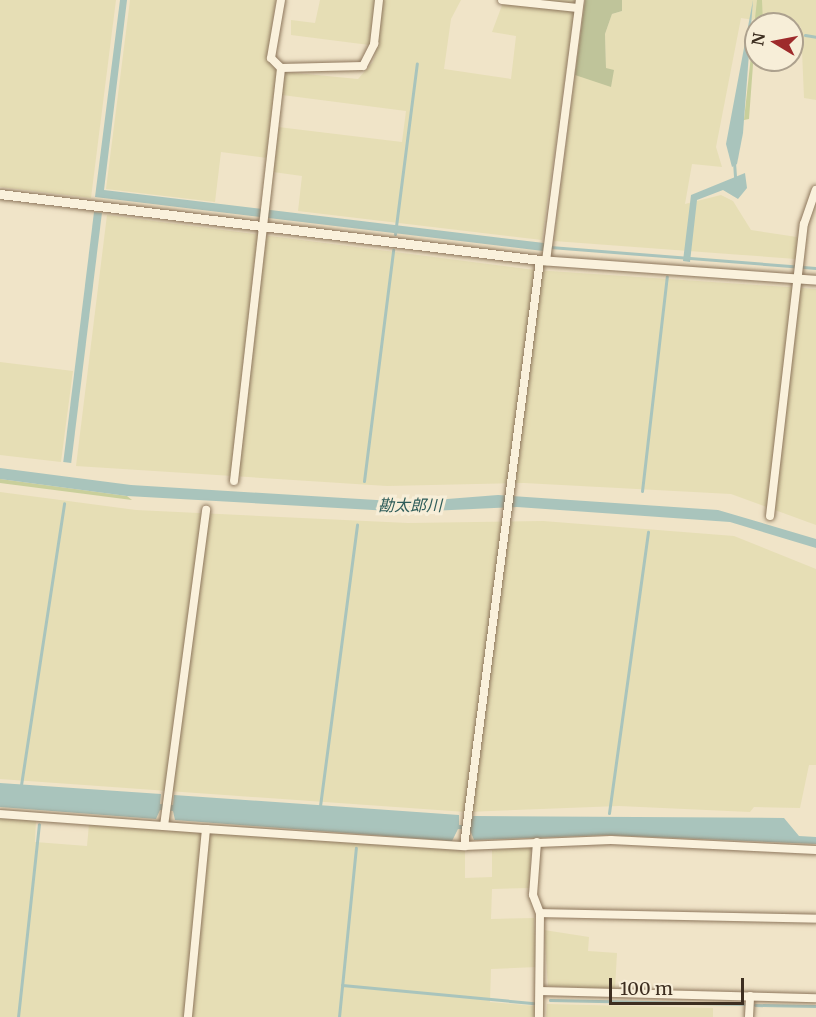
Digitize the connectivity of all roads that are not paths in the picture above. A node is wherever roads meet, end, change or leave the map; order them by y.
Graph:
1 (280, 0) edge
2 (379, 0) edge
3 (502, 0) edge
4 (579, 4) edge
5 (281, 68) junction
6 (816, 190) edge
7 (0, 194) edge
8 (262, 224) junction
9 (544, 259) junction
10 (799, 276) junction
11 (816, 280) edge
12 (234, 481) dead end
13 (206, 510) dead end
14 (770, 516) dead end
15 (0, 814) edge
16 (164, 826) junction
17 (206, 829) junction
18 (537, 842) junction
19 (464, 846) junction
20 (816, 850) edge
21 (540, 913) junction
22 (816, 919) edge
23 (540, 991) junction
24 (750, 996) junction
25 (816, 998) edge
26 (188, 1017) edge
27 (539, 1017) edge
28 (748, 1017) edge

1 - 5 street
2 - 5 street
3 - 4 street
4 - 9 street
5 - 8 street
6 - 10 street
7 - 8 street
8 - 9 street
8 - 12 street
9 - 10 street
9 - 19 street
10 - 11 street
10 - 14 street
13 - 16 street
15 - 16 street
16 - 17 street
17 - 19 street
17 - 26 street
18 - 19 street
18 - 20 street
18 - 21 street
21 - 22 street
21 - 23 street
23 - 24 street
23 - 27 street
24 - 25 street
24 - 28 street

